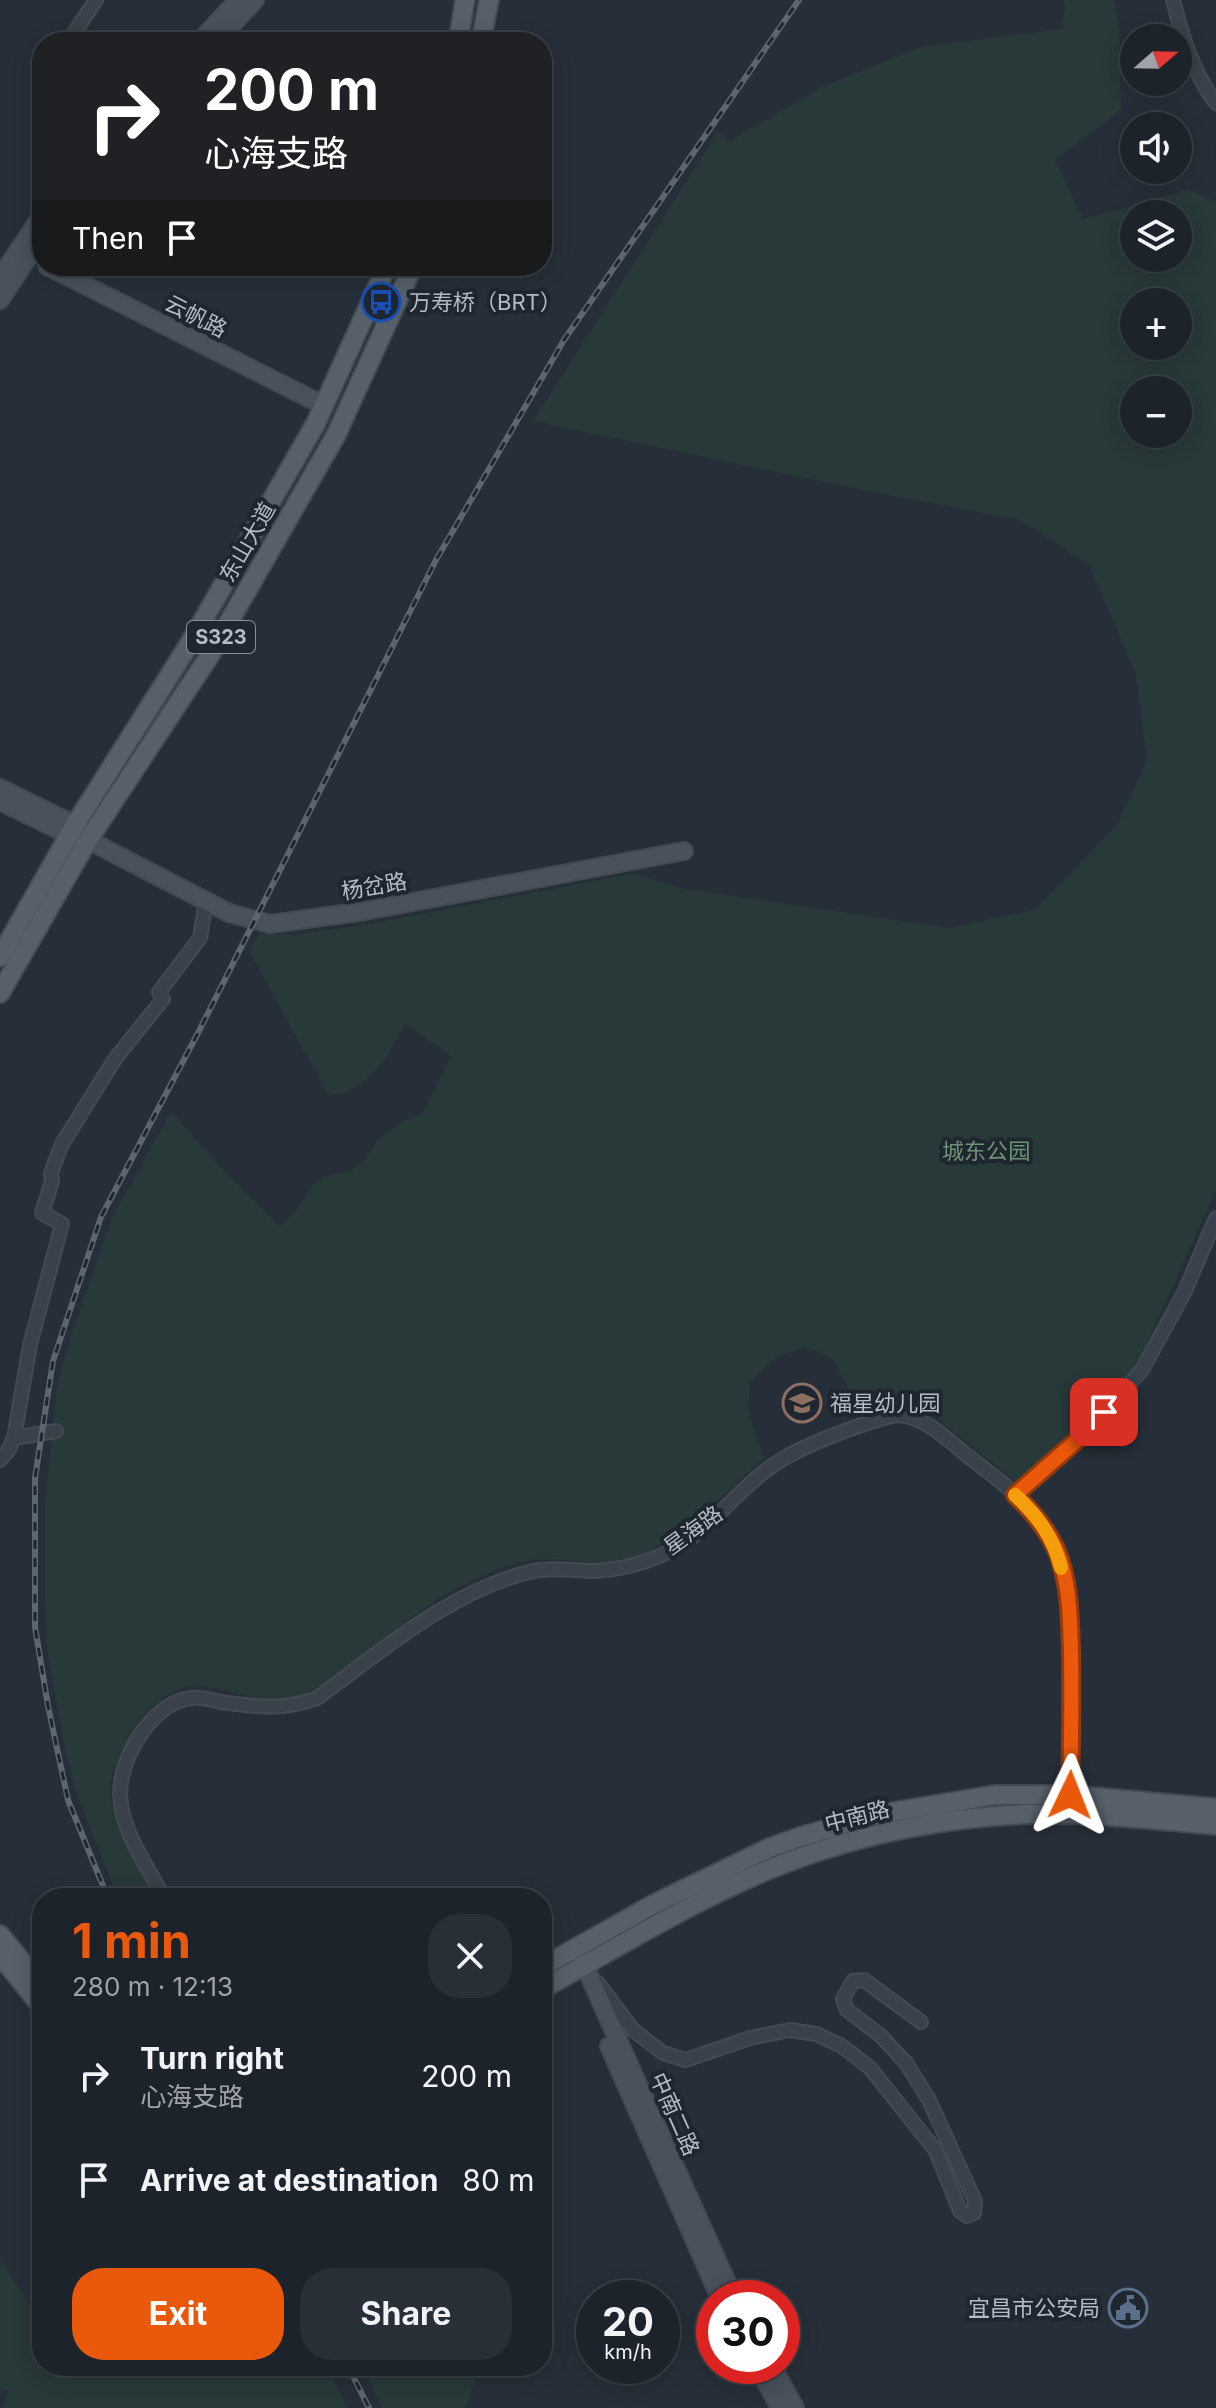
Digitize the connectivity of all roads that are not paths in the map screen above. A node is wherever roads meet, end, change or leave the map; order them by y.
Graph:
1 (96, 0) edge
2 (238, 0) edge
3 (255, 0) edge
4 (465, 0) edge
5 (489, 0) edge
6 (1173, 0) edge
7 (75, 32) edge
8 (208, 32) edge
9 (225, 32) edge
10 (460, 32) edge
11 (483, 32) edge
12 (1216, 103) edge
13 (32, 230) edge
14 (32, 263) edge
15 (67, 276) edge
16 (383, 276) edge
17 (408, 276) edge
18 (0, 278) edge
19 (0, 300) edge
20 (325, 406) junction
21 (0, 788) edge
22 (0, 801) edge
23 (77, 833) junction
24 (684, 851) dead end
25 (206, 901) junction
26 (0, 957) edge
27 (0, 993) edge
28 (1216, 1218) edge
29 (56, 1431) dead end
30 (14, 1438) junction
31 (0, 1460) edge
32 (1015, 1495) junction
33 (1070, 1795) junction
34 (1216, 1808) edge
35 (1216, 1825) edge
36 (159, 1888) edge
37 (0, 1935) edge
38 (0, 1955) edge
39 (576, 1959) junction
40 (552, 1965) edge
41 (32, 1974) edge
42 (552, 1980) edge
43 (32, 1995) edge
44 (921, 2022) dead end
45 (712, 2280) edge
46 (726, 2280) edge
47 (767, 2384) edge
48 (782, 2384) edge
49 (780, 2408) edge
50 (795, 2408) edge

1 - 7 street
2 - 8 main road
3 - 9 main road
4 - 10 main road
5 - 11 main road
6 - 12 street
13 - 18 main road
14 - 19 main road
15 - 20 main road, 云帆路
16 - 20 main road, 东山大道
17 - 23 main road, 东山大道 / S323
20 - 23 main road, 东山大道
21 - 23 main road, 杨岔路
22 - 23 main road, 杨岔路
23 - 25 main road, 杨岔路
23 - 26 main road, 东山大道
23 - 27 main road, 东山大道 / S323
24 - 25 main road, 杨岔路
25 - 30 street
28 - 32 street
29 - 30 street
30 - 31 street
32 - 33 street, 星海路
32 - 36 street, 星海路
33 - 34 main road, 中南路
33 - 39 main road, 中南路
35 - 39 main road, 中南路
37 - 41 main road
38 - 43 main road
39 - 40 main road, 中南路
39 - 42 main road, 中南路
39 - 44 street
39 - 45 main road, 中南二路
39 - 46 main road, 中南二路
47 - 49 main road
48 - 50 main road

